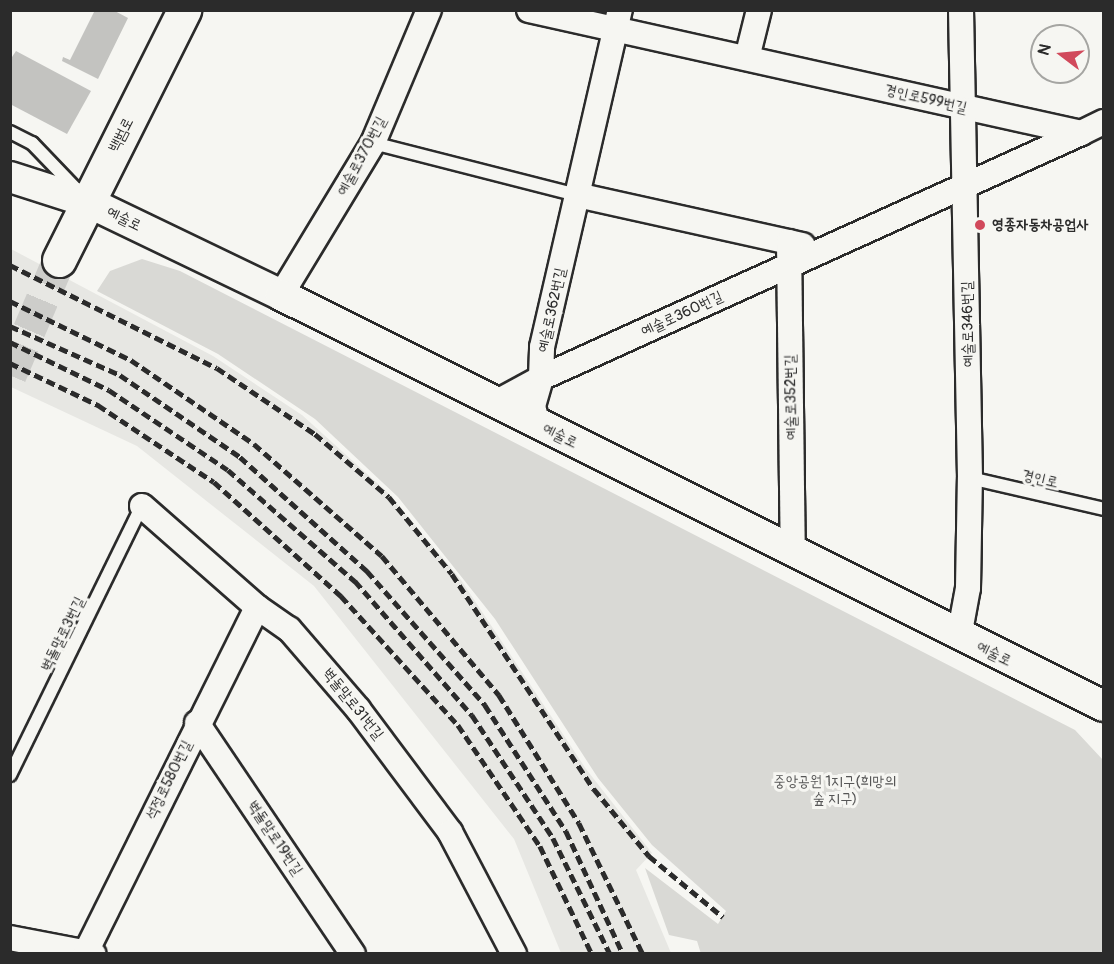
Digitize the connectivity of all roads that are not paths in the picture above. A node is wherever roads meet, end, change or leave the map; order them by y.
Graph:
1 (184, 10) edge
2 (429, 10) edge
3 (529, 10) edge
4 (759, 10) edge
5 (961, 10) edge
6 (617, 21) edge
7 (747, 58) junction
8 (963, 107) junction
9 (1104, 122) edge
10 (10, 132) edge
11 (1081, 133) junction
12 (373, 143) junction
13 (10, 177) edge
14 (966, 185) junction
15 (577, 195) junction
16 (88, 202) junction
17 (789, 254) junction
18 (58, 260) tunnel mouth
19 (281, 295) junction
20 (541, 378) junction
21 (495, 403) junction
22 (538, 425) junction
23 (970, 478) junction
24 (142, 506) joint
25 (1104, 509) edge
26 (793, 551) junction
27 (257, 607) junction
28 (959, 637) junction
29 (1104, 706) edge
30 (197, 723) junction
31 (10, 775) edge
32 (10, 938) edge
33 (508, 951) edge
34 (88, 953) edge
35 (353, 954) edge

1 - 16 main road, 백범로
2 - 12 street, 예술로370번길
3 - 6 street, 경인로599번길
4 - 7 street
5 - 8 street, 예술로346번길
6 - 7 street, 경인로599번길
6 - 15 street, 예술로362번길
7 - 8 street, 경인로599번길
8 - 11 street, 경인로599번길
8 - 14 street, 예술로346번길
9 - 11 street
10 - 16 lane
11 - 14 street, 예술로360번길
12 - 15 lane
12 - 19 street, 예술로370번길
13 - 16 street, 예술로
14 - 17 street, 예술로360번길
14 - 23 street, 예술로346번길
15 - 17 street
15 - 20 street, 예술로362번길
16 - 18 main road, 백범로
16 - 19 street, 예술로
17 - 20 street, 예술로360번길
17 - 26 street, 예술로352번길
19 - 21 street, 예술로
20 - 21 street, 예술로360번길
20 - 22 street, 예술로362번길
21 - 22 street, 예술로
22 - 26 street, 예술로
23 - 25 lane, 경인로
23 - 28 street, 예술로346번길
24 - 27 street, 벽돌말로31번길
24 - 31 lane, 벽돌말로3번길
26 - 28 street, 예술로
27 - 30 street, 석정로580번길
27 - 33 street, 벽돌말로31번길
28 - 29 street, 예술로
30 - 34 street, 석정로580번길
30 - 35 street, 벽돌말로19번길
32 - 34 street

